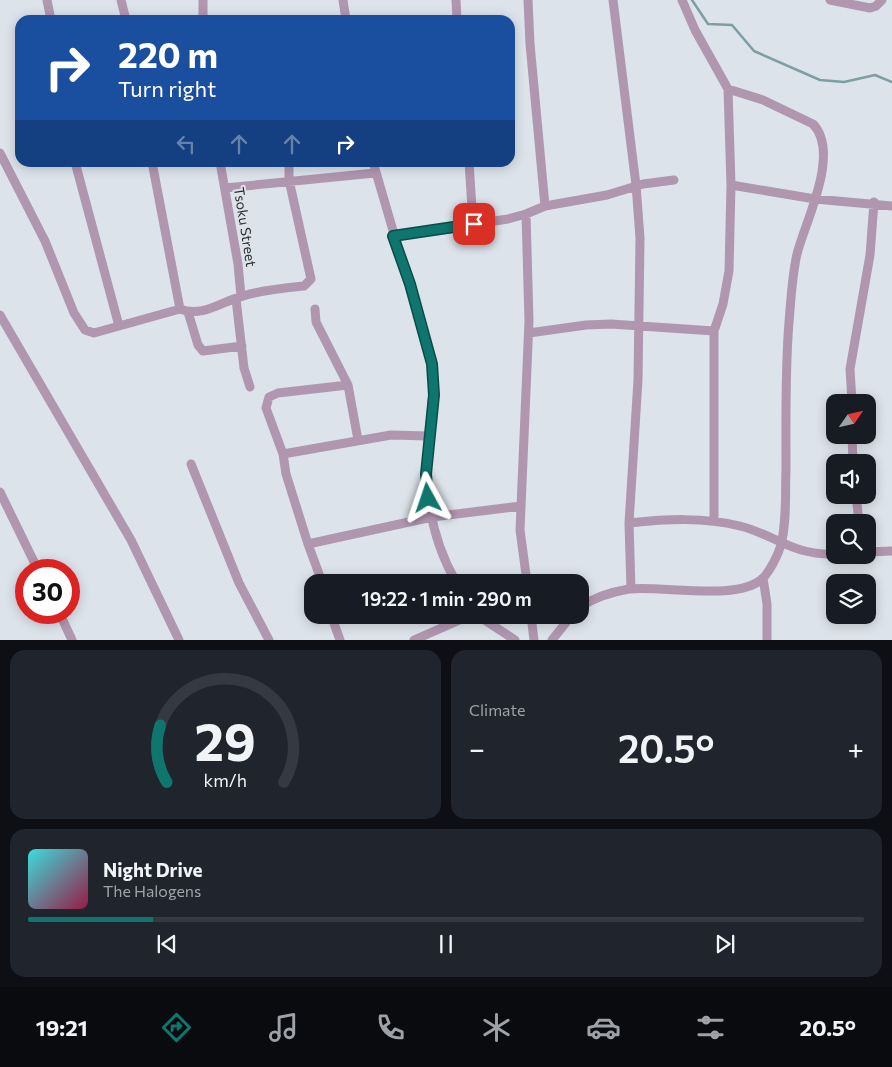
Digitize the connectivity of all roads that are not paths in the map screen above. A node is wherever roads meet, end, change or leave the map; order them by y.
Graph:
1 (47, 0) edge
2 (121, 0) edge
3 (203, 0) edge
4 (343, 0) edge
5 (456, 0) edge
6 (528, 0) edge
7 (613, 0) edge
8 (682, 0) edge
9 (830, 0) edge
10 (882, 0) edge
11 (50, 15) edge
12 (125, 15) edge
13 (203, 15) edge
14 (345, 15) edge
15 (457, 15) edge
16 (728, 89) junction
17 (0, 153) edge
18 (76, 167) edge
19 (153, 167) edge
20 (221, 167) edge
21 (288, 167) edge
22 (374, 167) edge
23 (469, 167) edge
24 (375, 173) junction
25 (289, 180) junction
26 (674, 180) dead end
27 (731, 184) junction
28 (636, 185) junction
29 (225, 188) junction
30 (816, 199) junction
31 (874, 202) junction
32 (544, 206) junction
33 (892, 206) edge
34 (526, 214) junction
35 (474, 224) junction
36 (393, 236) junction
37 (238, 297) junction
38 (316, 309) dead end
39 (184, 311) junction
40 (0, 315) edge
41 (119, 326) junction
42 (640, 327) junction
43 (714, 331) junction
44 (529, 333) junction
45 (242, 346) junction
46 (348, 385) junction
47 (250, 387) dead end
48 (852, 394) edge
49 (428, 436) junction
50 (358, 440) junction
51 (283, 454) junction
52 (191, 464) dead end
53 (0, 492) edge
54 (521, 506) junction
55 (432, 516) junction
56 (714, 520) junction
57 (629, 523) junction
58 (308, 544) junction
59 (781, 544) junction
60 (892, 550) edge
61 (876, 551) edge
62 (826, 553) edge
63 (33, 559) edge
64 (319, 574) edge
65 (451, 574) edge
66 (526, 574) edge
67 (763, 578) junction
68 (631, 589) junction
69 (589, 602) edge
70 (64, 624) edge
71 (334, 624) edge
72 (450, 624) edge
73 (491, 624) edge
74 (532, 624) edge
75 (565, 624) edge
76 (72, 640) edge
77 (180, 640) edge
78 (269, 640) edge
79 (340, 640) edge
80 (414, 640) edge
81 (515, 640) edge
82 (534, 640) edge
83 (552, 640) edge
84 (767, 640) edge

1 - 11 street
2 - 12 street
3 - 13 street
4 - 14 street
5 - 15 street
6 - 32 street
7 - 28 street
8 - 16 street
9 - 10 street
16 - 27 street
16 - 30 street
17 - 41 street
18 - 41 street
19 - 39 street
20 - 29 street, Tsoku Street
21 - 25 street
22 - 24 street
23 - 35 street
24 - 25 street
24 - 36 street
25 - 29 street
25 - 37 street
26 - 28 street
27 - 30 street
27 - 43 street
28 - 32 street
28 - 42 street
29 - 37 street, Tsoku Street
30 - 31 street
30 - 59 street
31 - 33 street
31 - 48 street
32 - 34 street
34 - 35 street
34 - 44 street
35 - 36 street
36 - 49 street
37 - 39 street
37 - 45 street, Tsoku Street
38 - 46 street
39 - 41 street
39 - 45 street
40 - 77 street
42 - 43 street
42 - 44 street
42 - 57 street
43 - 56 street
44 - 54 street
45 - 47 street, Tsoku Street
46 - 50 street
46 - 51 street
49 - 50 street
49 - 55 street
50 - 51 street
51 - 58 street
52 - 78 street
53 - 63 street
54 - 55 street
54 - 66 street
55 - 58 street
55 - 65 street
56 - 57 street
56 - 59 street
57 - 68 street
58 - 64 street
59 - 62 street
59 - 67 street
60 - 61 street
67 - 68 street
67 - 84 street
68 - 69 street
70 - 76 street
71 - 79 street
72 - 80 street
73 - 81 street
74 - 82 street
75 - 83 street

